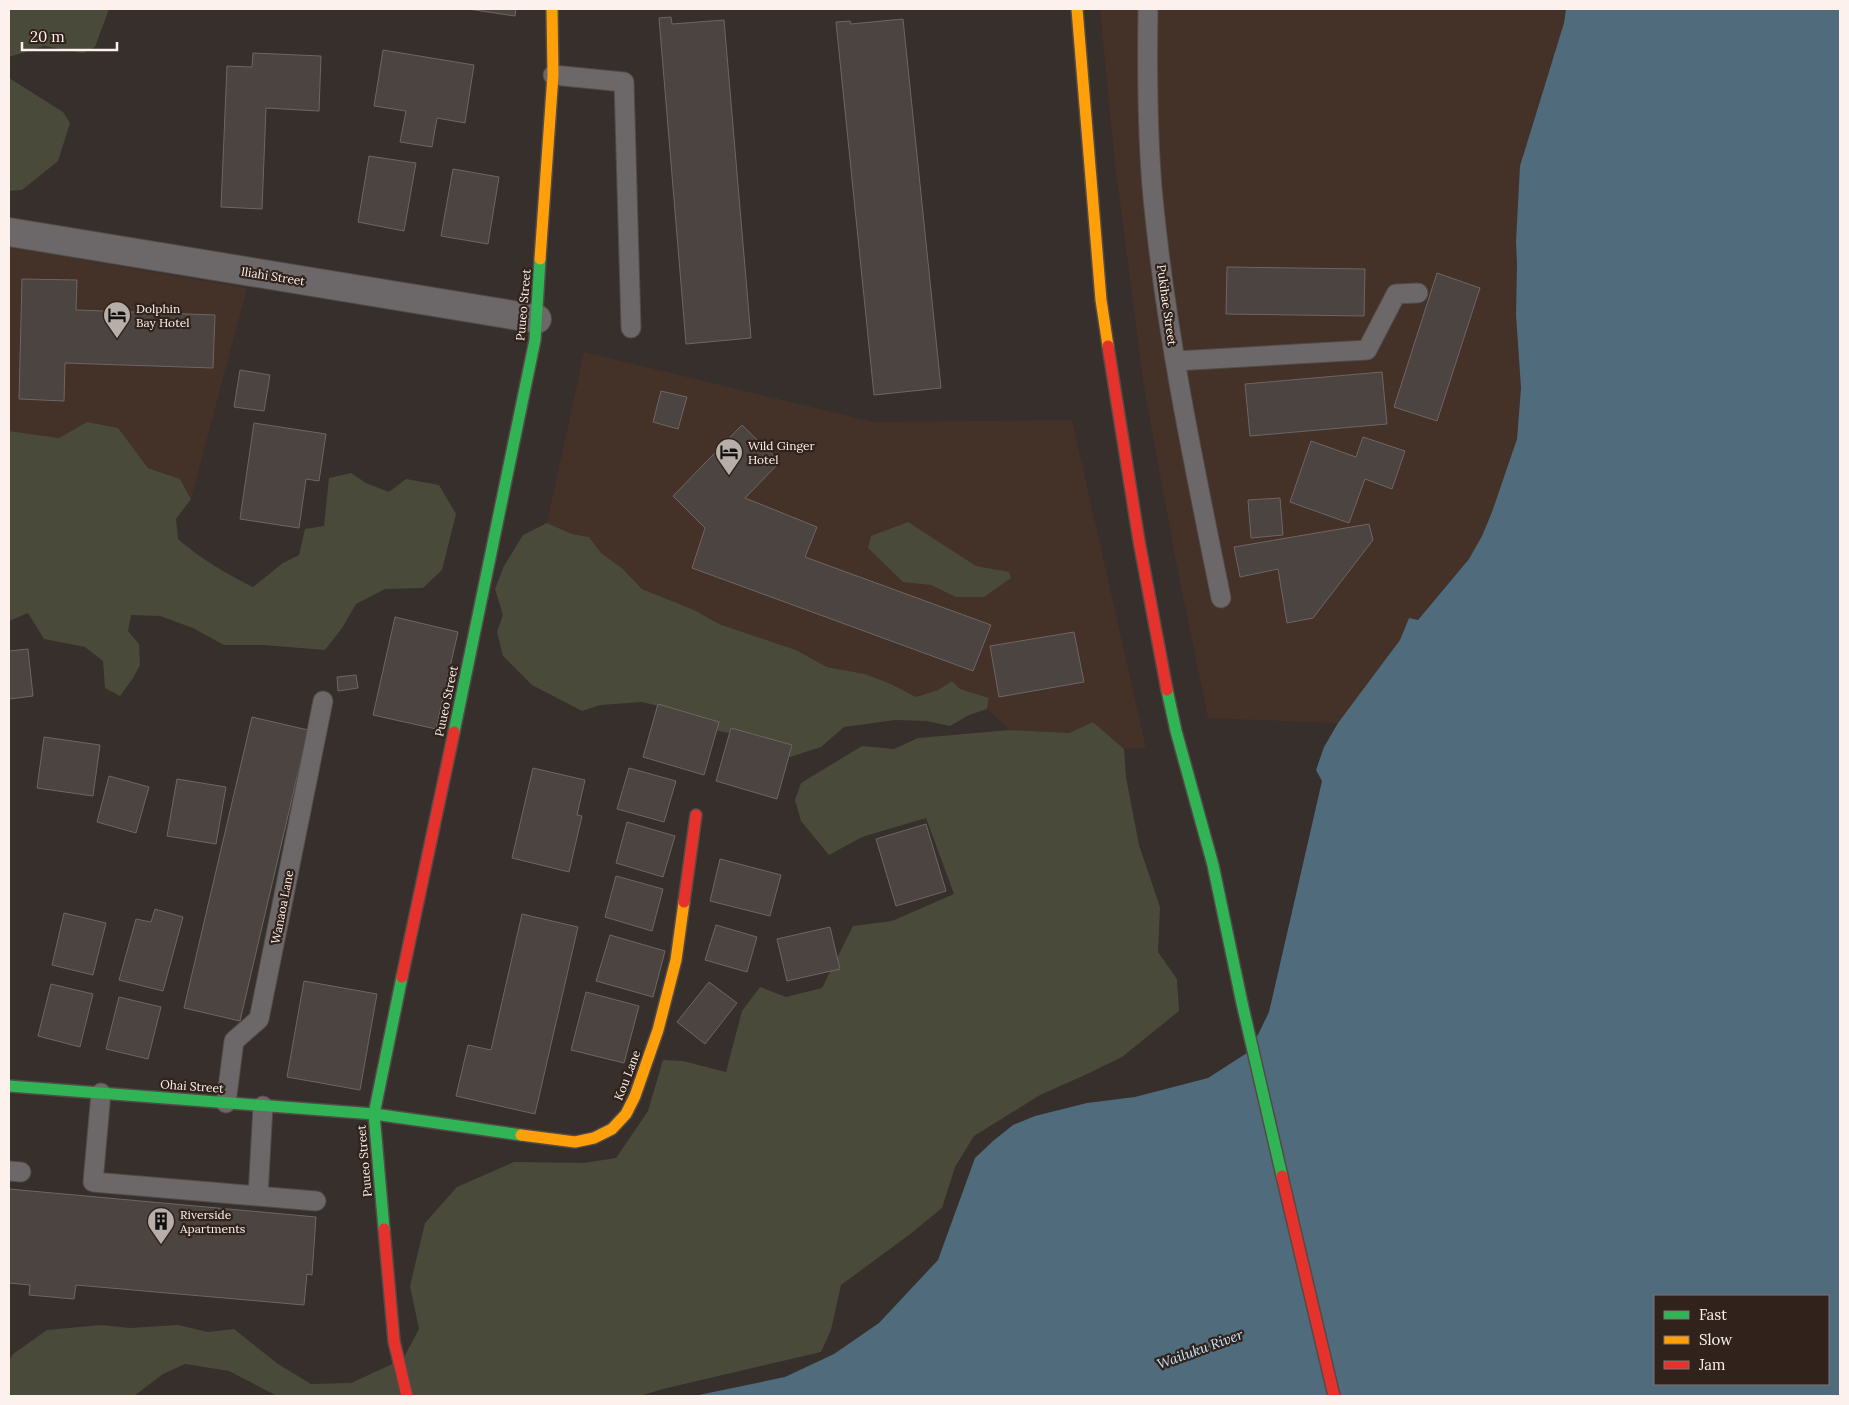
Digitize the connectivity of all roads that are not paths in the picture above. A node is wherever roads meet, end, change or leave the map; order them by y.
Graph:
1 (552, 9) edge
2 (1077, 9) edge
3 (1148, 9) edge
4 (553, 75) junction
5 (9, 232) edge
6 (1418, 293) dead end
7 (537, 319) junction
8 (631, 328) dead end
9 (1176, 361) junction
10 (1221, 598) dead end
11 (323, 701) dead end
12 (696, 815) dead end
13 (9, 1086) edge
14 (100, 1093) junction
15 (226, 1103) junction
16 (263, 1106) junction
17 (374, 1114) junction
18 (258, 1196) junction
19 (316, 1201) dead end
20 (407, 1396) edge
21 (1334, 1396) edge

1 - 4 street, Puueo Street
2 - 21 street
3 - 9 lane, Pukihae Street
4 - 7 street, Puueo Street
4 - 8 lane
5 - 7 street, Iliahi Street
6 - 9 lane
7 - 17 street, Puueo Street
9 - 10 lane, Pukihae Street
11 - 15 lane, Wanaoa Lane
12 - 17 street, Kou Lane
13 - 14 street, Ohai Street
14 - 15 street, Ohai Street
14 - 18 lane
15 - 16 street, Ohai Street
16 - 17 street, Ohai Street
16 - 18 lane
17 - 20 street, Puueo Street
18 - 19 lane

